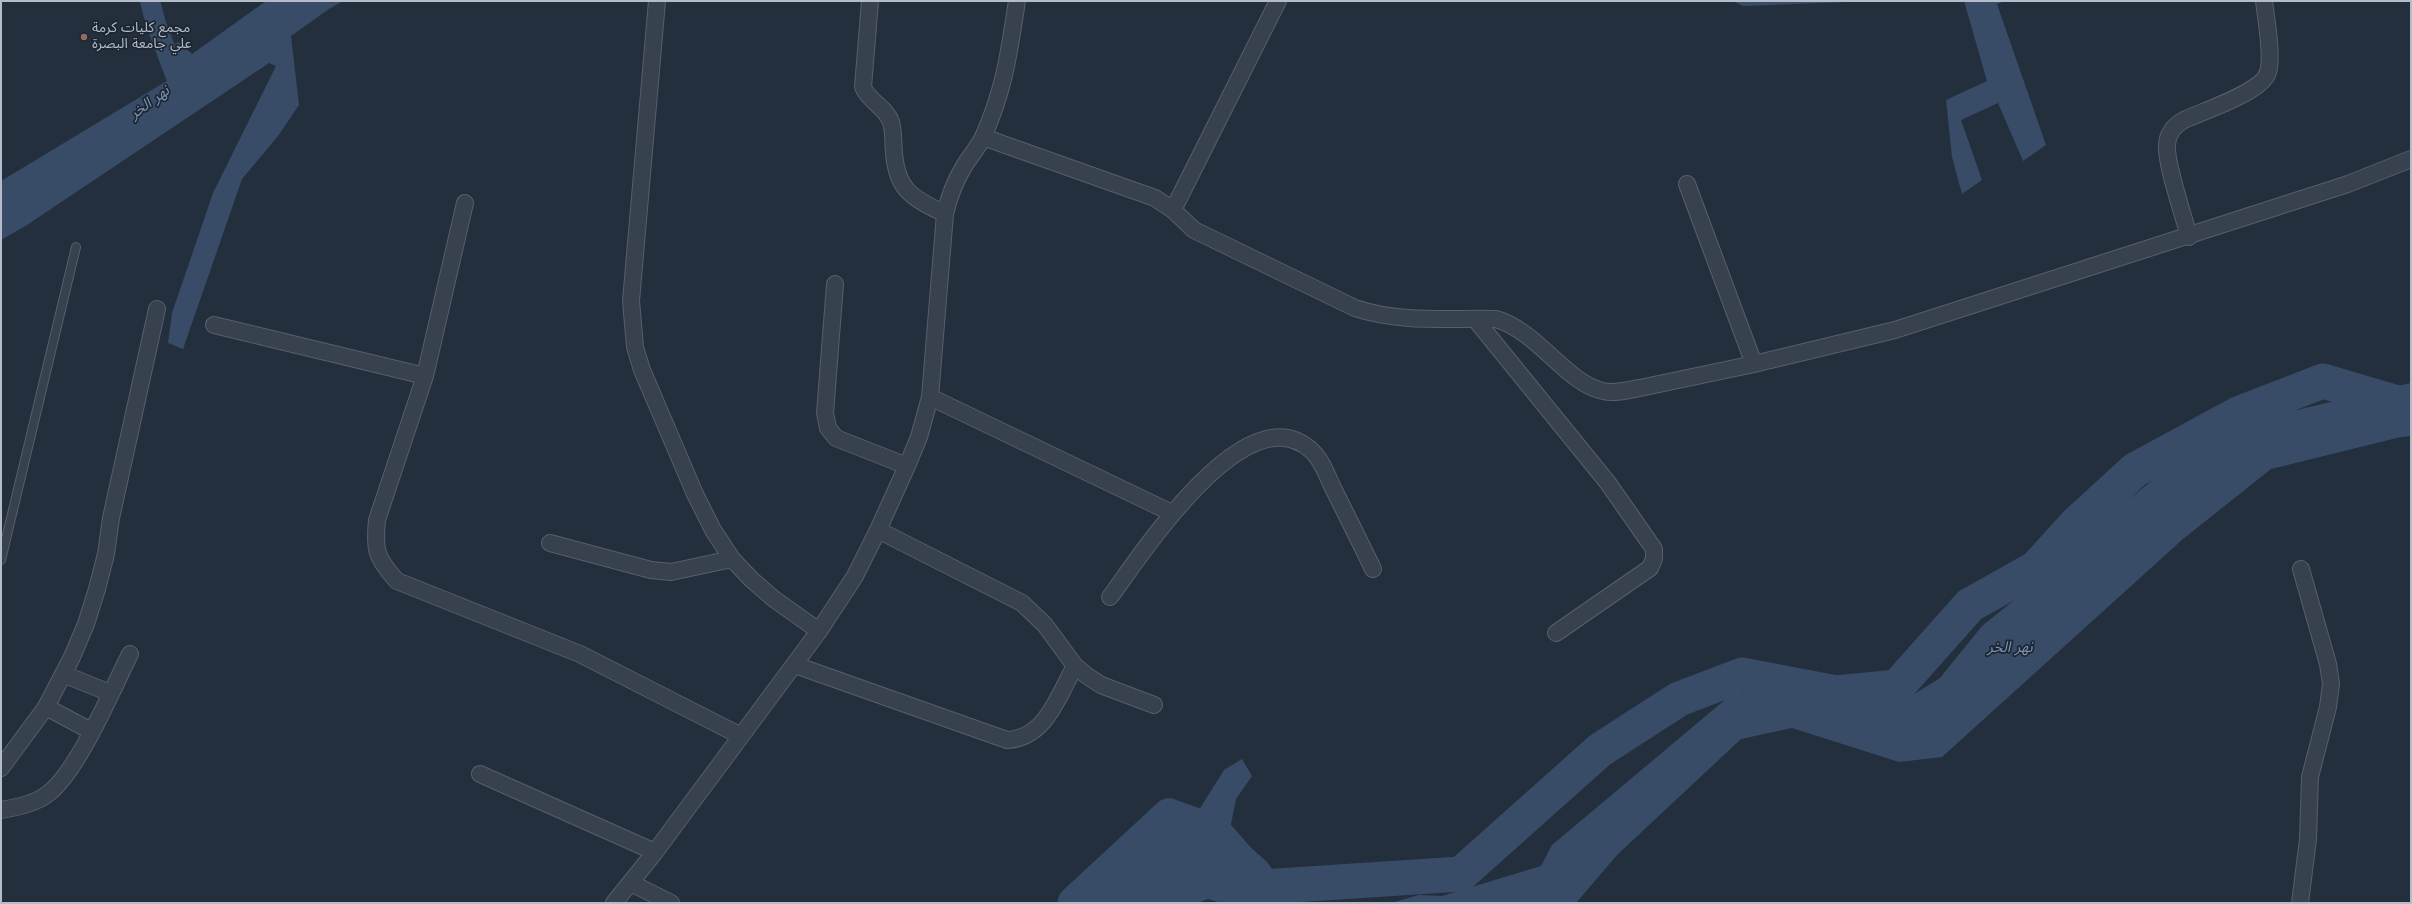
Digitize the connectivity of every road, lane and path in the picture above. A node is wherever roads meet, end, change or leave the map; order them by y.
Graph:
1 (657, 1) edge
2 (870, 1) edge
3 (1017, 1) edge
4 (1278, 1) edge
5 (2264, 1) edge
6 (983, 137) junction
7 (2411, 159) edge
8 (1687, 184) dead end
9 (465, 203) dead end
10 (1173, 210) junction
11 (945, 214) junction
12 (2189, 237) junction
13 (76, 247) dead end
14 (835, 284) dead end
15 (157, 309) dead end
16 (1475, 319) junction
17 (214, 325) dead end
18 (1754, 364) junction
19 (425, 376) junction
20 (930, 397) junction
21 (907, 466) junction
22 (1172, 513) junction
23 (878, 530) junction
24 (550, 543) dead end
25 (732, 559) junction
26 (1, 560) edge
27 (1373, 569) dead end
28 (2301, 569) dead end
29 (1110, 597) dead end
30 (819, 631) junction
31 (1556, 633) dead end
32 (130, 654) dead end
33 (795, 665) junction
34 (1075, 666) junction
35 (63, 674) junction
36 (110, 693) junction
37 (1154, 705) dead end
38 (46, 707) junction
39 (91, 731) junction
40 (741, 736) junction
41 (1, 768) edge
42 (480, 774) dead end
43 (1, 810) edge
44 (655, 852) junction
45 (631, 883) junction
46 (614, 903) edge
47 (671, 903) edge
48 (2300, 903) edge

1 - 25 street
2 - 11 street
3 - 6 street
4 - 10 street
5 - 12 street
6 - 10 street
6 - 11 street
7 - 12 street
8 - 18 street
9 - 19 street
10 - 16 street
11 - 20 street
12 - 18 street
13 - 26 lane
14 - 21 street
15 - 35 street
16 - 18 street
16 - 31 street
17 - 19 street
19 - 40 street
20 - 21 street
20 - 22 street
21 - 23 street
22 - 27 street
22 - 29 street
23 - 30 street
23 - 34 street
24 - 25 street
25 - 30 street
28 - 48 street
30 - 33 street
32 - 36 street
33 - 34 street
33 - 40 street
34 - 37 street
35 - 36 street
35 - 38 street
36 - 39 street
38 - 39 street
38 - 41 street
39 - 43 street
40 - 44 street
42 - 44 street
44 - 45 street
45 - 46 street
45 - 47 street

